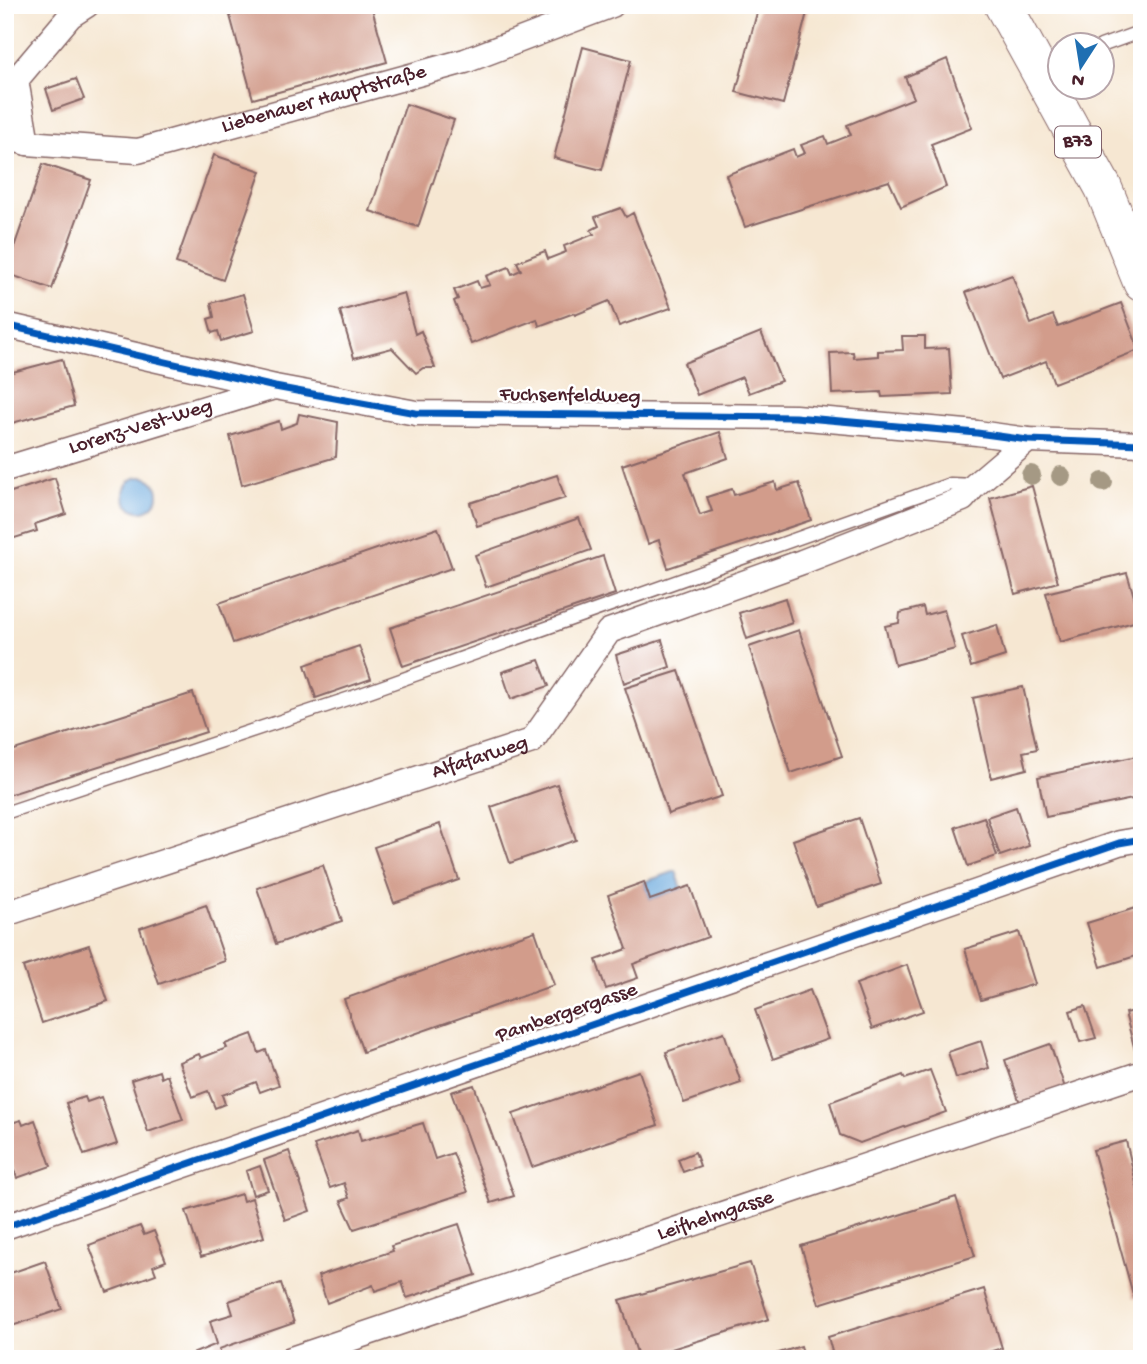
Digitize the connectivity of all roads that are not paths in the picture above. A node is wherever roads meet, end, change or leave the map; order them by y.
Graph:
1 (87, 5) edge
2 (612, 5) edge
3 (1003, 5) edge
4 (1142, 31) edge
5 (1116, 41) edge
6 (11, 83) edge
7 (16, 140) edge
8 (1142, 283) edge
9 (5, 325) edge
10 (275, 387) junction
11 (1028, 440) junction
12 (1142, 444) edge
13 (5, 469) edge
14 (975, 485) junction
15 (5, 813) edge
16 (1142, 839) edge
17 (5, 914) edge
18 (1142, 1073) edge
19 (5, 1227) edge
20 (291, 1359) edge

1 - 6 street, Liebenauer Hauptstraße
2 - 7 street, Liebenauer Hauptstraße
3 - 8 main road, B73
4 - 5 lane
6 - 7 street, Liebenauer Hauptstraße
9 - 10 street, Fuchsenfeldweg
10 - 11 street, Fuchsenfeldweg
10 - 13 street, Lorenz-Vest-Weg
11 - 12 street, Fuchsenfeldweg
11 - 14 street, Alfafarweg
14 - 15 lane
14 - 17 street, Alfafarweg
16 - 19 street, Pambergergasse
18 - 20 street, Leifhelmgasse

